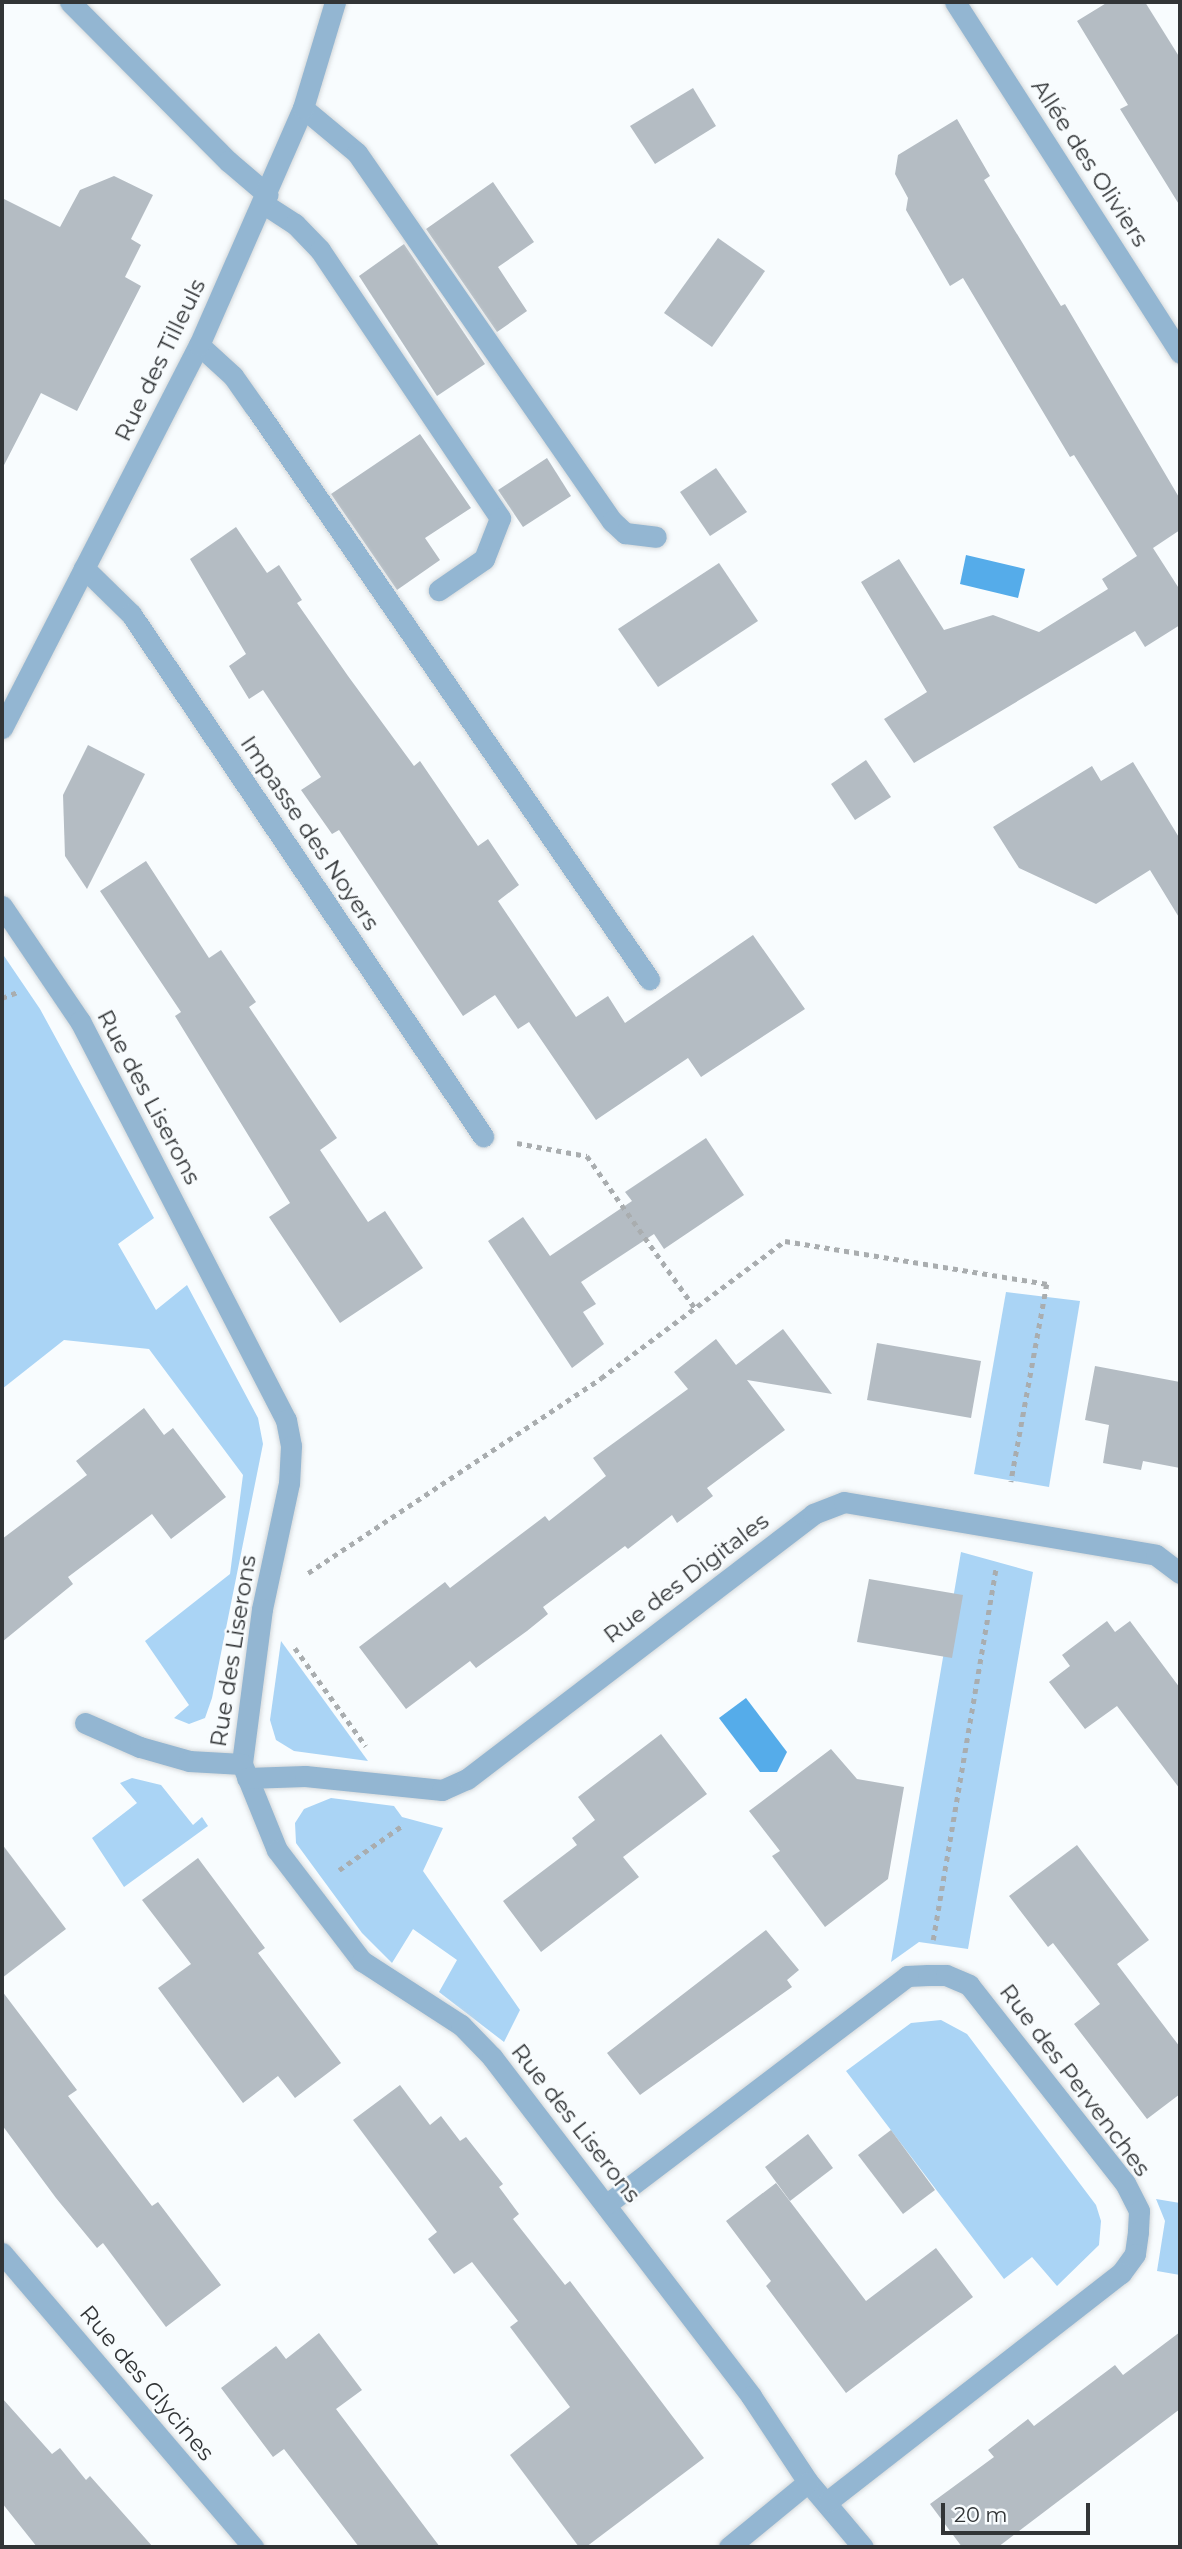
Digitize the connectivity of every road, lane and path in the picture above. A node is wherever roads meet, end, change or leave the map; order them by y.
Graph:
1 (70, 2) edge
2 (335, 2) edge
3 (955, 2) edge
4 (303, 108) junction
5 (266, 199) junction
6 (200, 345) junction
7 (1180, 353) edge
8 (656, 537) dead end
9 (84, 568) junction
10 (439, 590) dead end
11 (2, 728) edge
12 (2, 906) edge
13 (649, 979) dead end
14 (483, 1136) joint
15 (695, 1308) junction
16 (1011, 1482) dead end
17 (997, 1559) dead end
18 (1180, 1573) edge
19 (305, 1575) dead end
20 (286, 1635) dead end
21 (85, 1723) dead end
22 (375, 1758) dead end
23 (245, 1771) junction
24 (414, 1817) dead end
25 (329, 1877) dead end
26 (932, 1948) dead end
27 (607, 2204) junction
28 (2, 2253) edge
29 (808, 2482) junction
30 (828, 2501) junction
31 (253, 2547) edge
32 (729, 2547) edge
33 (863, 2547) edge

1 - 5 street
2 - 4 street, Rue des Tilleuls
3 - 7 street, Allée des Oliviers
4 - 5 street, Rue des Tilleuls
4 - 8 street
5 - 6 street, Rue des Tilleuls
5 - 10 street
6 - 9 street, Rue des Tilleuls
6 - 13 street
9 - 11 street, Rue des Tilleuls
9 - 14 street, Impasse des Noyers
12 - 23 street, Rue des Liserons
14 - 15 path
15 - 16 path
15 - 19 path
17 - 26 path
18 - 23 street, Rue des Digitales
20 - 22 path
21 - 23 street, Rue des Digitales
23 - 27 street, Rue des Liserons
24 - 25 path
27 - 29 street, Rue des Liserons
27 - 30 street, Rue des Pervenches
28 - 31 street, Rue des Glycines
29 - 30 street, Rue des Liserons
29 - 32 street
30 - 33 street, Rue des Liserons

